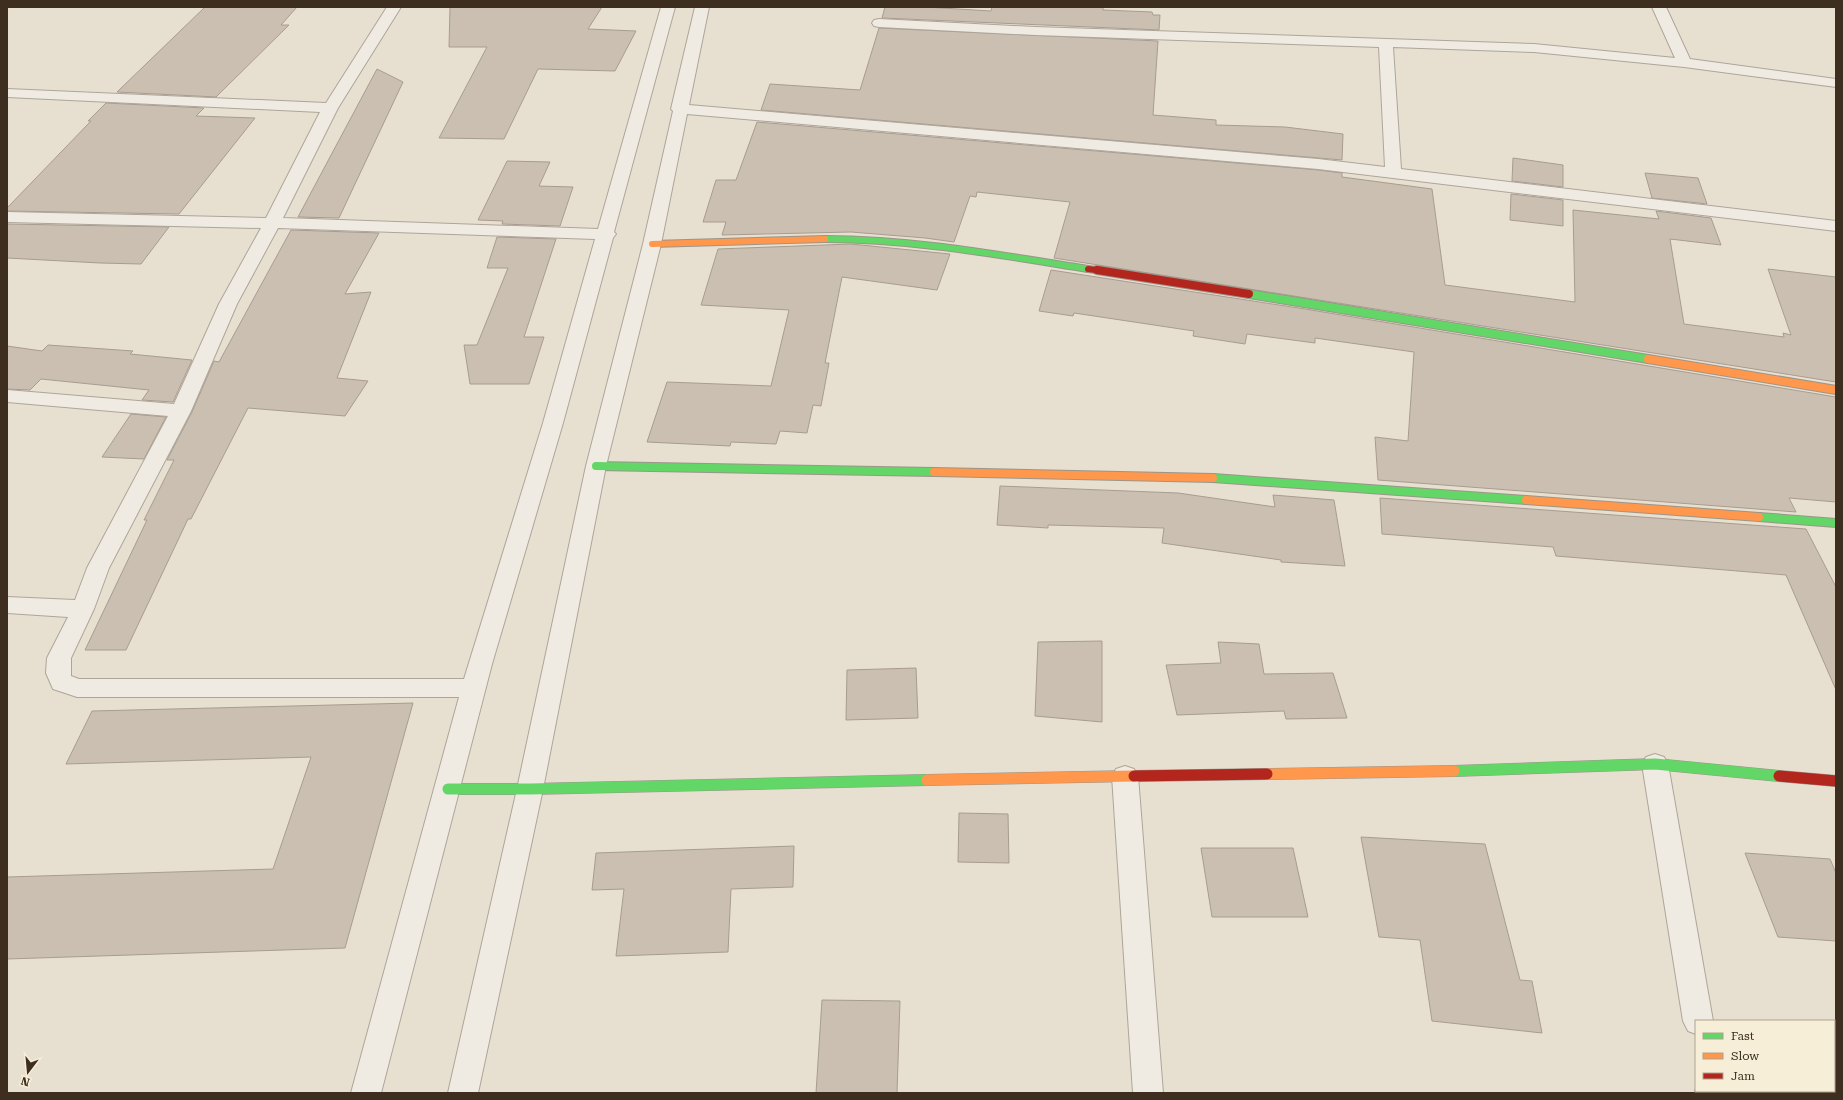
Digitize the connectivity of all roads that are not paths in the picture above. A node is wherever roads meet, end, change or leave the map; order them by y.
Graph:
1 (394, 7) edge
2 (668, 7) edge
3 (702, 7) edge
4 (1659, 7) edge
5 (879, 23) dead end
6 (1386, 43) junction
7 (1684, 63) junction
8 (1836, 83) edge
9 (7, 93) edge
10 (330, 108) junction
11 (679, 109) junction
12 (1393, 173) junction
13 (7, 217) edge
14 (272, 223) junction
15 (1836, 226) edge
16 (607, 234) junction
17 (652, 244) junction
18 (1836, 390) edge
19 (7, 396) edge
20 (181, 412) junction
21 (596, 466) junction
22 (1836, 523) edge
23 (7, 605) edge
24 (83, 609) junction
25 (474, 688) junction
26 (1655, 764) junction
27 (1126, 776) junction
28 (1836, 782) edge
29 (448, 789) junction
30 (530, 789) junction
31 (1698, 1020) edge
32 (366, 1093) edge
33 (463, 1093) edge
34 (1148, 1093) edge

1 - 10 street
2 - 16 street
3 - 11 street
4 - 7 street
5 - 6 street
6 - 7 street
6 - 12 street
7 - 8 street
9 - 10 street
10 - 14 street
11 - 12 street
11 - 17 street
12 - 15 street
13 - 14 street
14 - 16 street
14 - 20 street
16 - 25 street
17 - 18 street
17 - 21 street
19 - 20 street
20 - 24 street
21 - 22 street
21 - 30 street
23 - 24 street
24 - 25 street
25 - 29 street
26 - 27 street
26 - 28 street
26 - 31 street
27 - 30 street
27 - 34 street
29 - 30 street
29 - 32 street
30 - 33 street

